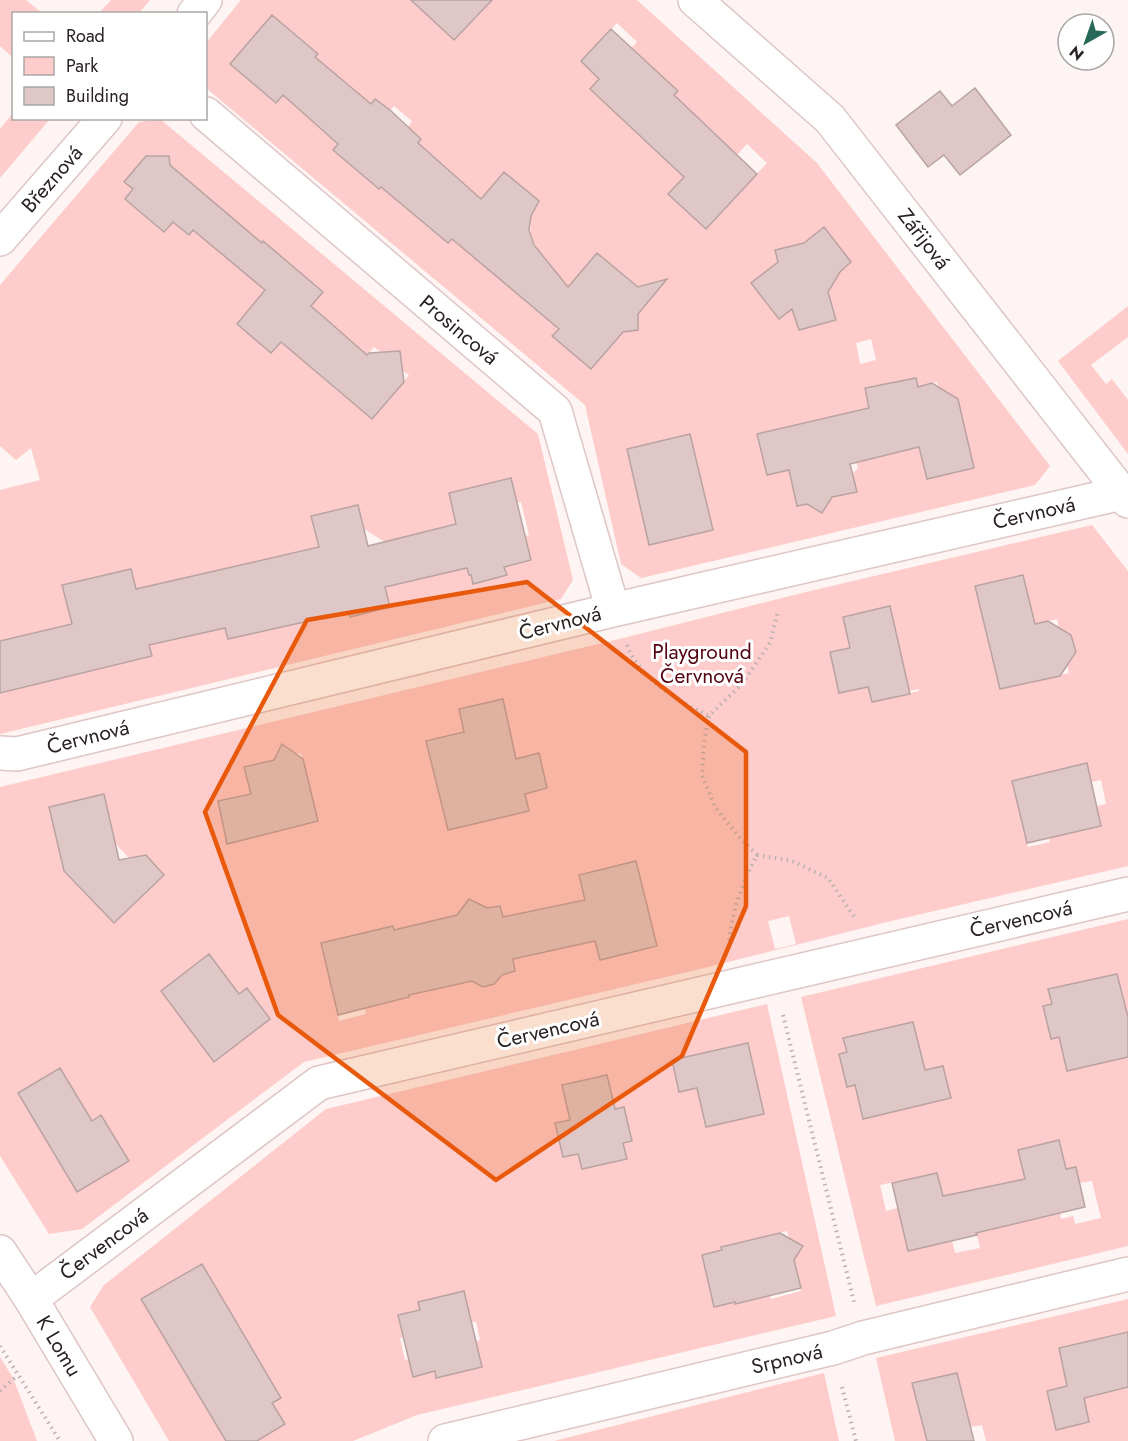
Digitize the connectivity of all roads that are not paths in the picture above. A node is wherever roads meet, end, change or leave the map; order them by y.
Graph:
1 (205, 0) edge
2 (695, 0) edge
3 (196, 12) edge
4 (207, 115) edge
5 (103, 120) edge
6 (0, 239) edge
7 (1125, 497) edge
8 (613, 610) junction
9 (0, 753) edge
10 (1128, 894) edge
11 (0, 1251) edge
12 (1128, 1274) edge
13 (31, 1299) junction
14 (116, 1441) edge
15 (445, 1441) edge

1 - 3 street
2 - 7 street, Zářijová
4 - 8 street, Prosincová
5 - 6 street, Březnová
7 - 8 street, Červnová
8 - 9 street, Červnová
10 - 13 street, Červencová
11 - 13 street, K Lomu
12 - 15 street, Srpnová
13 - 14 street, K Lomu

